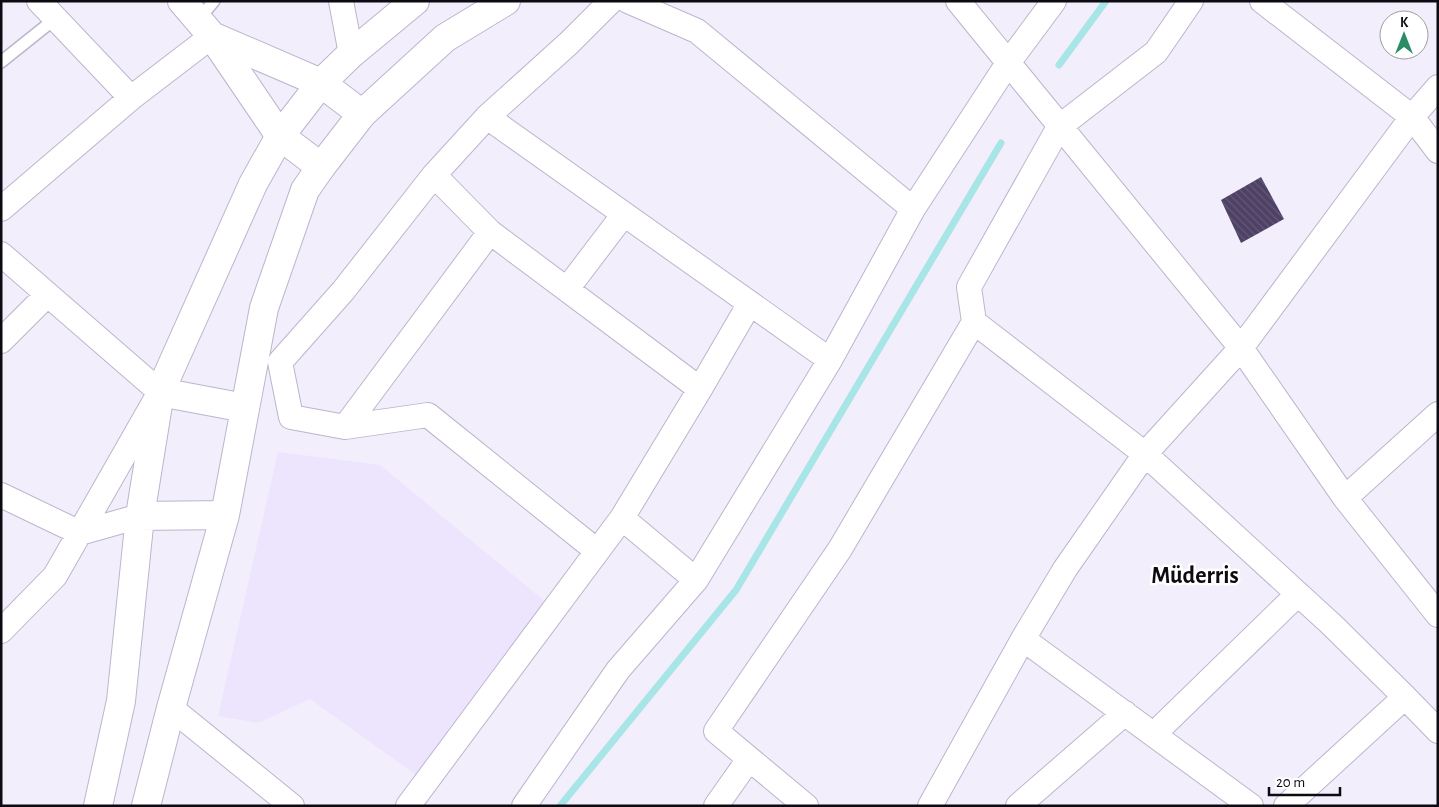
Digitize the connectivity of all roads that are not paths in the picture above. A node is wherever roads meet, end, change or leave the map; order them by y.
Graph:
1 (40, 1) edge
2 (341, 1) edge
3 (415, 1) edge
4 (506, 1) edge
5 (611, 1) edge
6 (628, 1) edge
7 (958, 1) edge
8 (1054, 1) edge
9 (1191, 1) edge
10 (1262, 1) edge
11 (201, 15) edge
12 (56, 18) junction
13 (351, 54) junction
14 (1, 62) edge
15 (1008, 63) junction
16 (321, 83) junction
17 (1438, 87) edge
18 (131, 98) junction
19 (362, 114) junction
20 (488, 117) junction
21 (1412, 118) junction
22 (1059, 127) junction
23 (280, 136) junction
24 (1438, 151) edge
25 (321, 167) junction
26 (434, 175) junction
27 (1, 209) edge
28 (913, 209) junction
29 (624, 214) junction
30 (490, 232) junction
31 (1, 254) edge
32 (567, 290) junction
33 (47, 296) junction
34 (750, 303) junction
35 (974, 322) junction
36 (1, 341) edge
37 (1240, 348) junction
38 (830, 360) junction
39 (700, 389) junction
40 (160, 392) junction
41 (245, 408) junction
42 (1438, 414) edge
43 (345, 427) junction
44 (1145, 454) junction
45 (1, 495) edge
46 (1345, 498) junction
47 (225, 515) junction
48 (140, 516) junction
49 (622, 518) junction
50 (80, 533) junction
51 (597, 552) junction
52 (696, 580) junction
53 (1298, 594) junction
54 (1438, 615) edge
55 (1, 631) edge
56 (1024, 639) junction
57 (1404, 697) junction
58 (171, 708) junction
59 (1125, 713) junction
60 (1438, 731) edge
61 (1154, 734) junction
62 (749, 759) junction
63 (98, 806) edge
64 (146, 806) edge
65 (292, 806) edge
66 (408, 806) edge
67 (524, 806) edge
68 (716, 806) edge
69 (806, 806) edge
70 (930, 806) edge
71 (1018, 806) edge
72 (1251, 806) edge
73 (1286, 806) edge

1 - 12 street
2 - 13 street
3 - 13 main road
4 - 19 main road
5 - 20 street
6 - 28 street
7 - 15 street
8 - 15 street
9 - 22 street
10 - 21 street
11 - 16 main road
11 - 18 street
11 - 23 main road
12 - 14 lane
12 - 18 street
13 - 16 main road
15 - 22 street
15 - 28 street
16 - 19 main road
16 - 23 main road
17 - 21 street
18 - 27 street
19 - 25 main road
20 - 26 street
20 - 29 street
21 - 24 street
21 - 37 street
22 - 35 street
22 - 37 street
23 - 25 main road
23 - 40 main road
25 - 41 main road
26 - 30 street
26 - 43 street
28 - 38 street
29 - 32 street
29 - 34 street
30 - 32 street
30 - 43 street
31 - 33 street
32 - 39 street
33 - 36 street
33 - 40 street
34 - 38 street
34 - 39 street
35 - 44 street
35 - 62 street
37 - 44 street
37 - 46 street
38 - 52 street
39 - 49 street
40 - 41 main road
40 - 48 main road
40 - 50 street
41 - 47 main road
42 - 46 street
43 - 51 street
44 - 53 street
44 - 56 street
45 - 50 street
46 - 54 street
47 - 48 main road
47 - 58 main road
48 - 50 street
48 - 63 main road
49 - 51 street
49 - 52 street
50 - 55 street
51 - 66 street
52 - 67 street
53 - 57 street
53 - 61 street
56 - 59 street
56 - 70 street
57 - 60 street
57 - 73 street
58 - 64 main road
58 - 65 street
59 - 61 street
59 - 71 street
61 - 72 street
62 - 68 street
62 - 69 street

